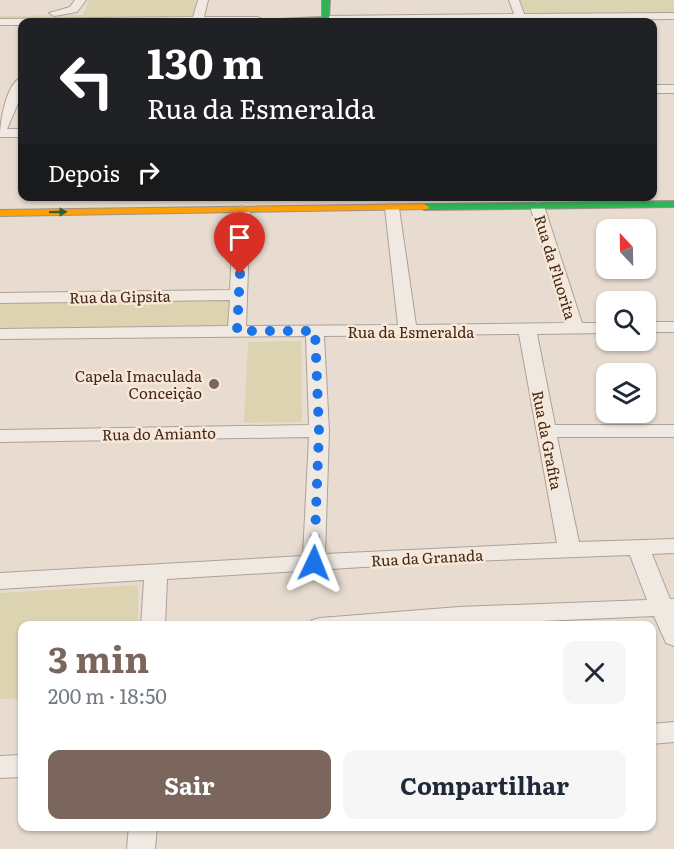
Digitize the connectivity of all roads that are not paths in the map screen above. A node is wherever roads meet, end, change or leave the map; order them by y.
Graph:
1 (81, 0) edge
2 (203, 0) edge
3 (326, 0) edge
4 (514, 0) edge
5 (0, 13) edge
6 (674, 16) edge
7 (520, 17) junction
8 (198, 18) edge
9 (326, 18) edge
10 (506, 18) edge
11 (542, 18) edge
12 (630, 18) edge
13 (0, 22) edge
14 (18, 22) edge
15 (18, 85) edge
16 (0, 88) edge
17 (657, 89) edge
18 (674, 89) edge
19 (18, 91) edge
20 (0, 131) edge
21 (18, 133) edge
22 (657, 194) edge
23 (674, 194) edge
24 (0, 200) edge
25 (18, 200) edge
26 (122, 201) edge
27 (282, 201) edge
28 (243, 202) edge
29 (674, 204) edge
30 (537, 206) junction
31 (392, 208) junction
32 (0, 213) edge
33 (240, 295) junction
34 (0, 298) edge
35 (656, 327) edge
36 (674, 327) edge
37 (596, 328) edge
38 (575, 329) junction
39 (527, 330) junction
40 (237, 331) junction
41 (315, 331) junction
42 (408, 332) junction
43 (0, 334) edge
44 (319, 431) junction
45 (546, 431) junction
46 (674, 431) edge
47 (0, 435) edge
48 (674, 546) edge
49 (638, 548) junction
50 (569, 550) junction
51 (314, 563) junction
52 (156, 573) junction
53 (0, 581) edge
54 (668, 608) edge
55 (153, 621) edge
56 (383, 621) edge
57 (674, 637) edge
58 (674, 732) edge
59 (656, 734) edge
60 (18, 766) edge
61 (0, 767) edge
62 (143, 831) edge
63 (141, 849) edge

1 - 5 street
2 - 8 street
3 - 9 main road
4 - 7 street
6 - 12 street
7 - 10 street
7 - 11 street
13 - 14 street
15 - 16 street
17 - 18 street
19 - 20 street
20 - 21 street
22 - 23 main road
24 - 25 main road
26 - 28 main road
27 - 28 main road
28 - 31 main road
32 -> 28 main road
28 - 33 street
29 - 30 main road
30 - 31 main road
30 - 38 street, Rua da Fluorita
31 - 42 street
33 - 34 street, Rua da Gipsita
33 - 40 street
35 - 36 street
37 - 38 street, Rua da Esmeralda
38 - 39 street, Rua da Esmeralda
39 - 42 street, Rua da Esmeralda
39 - 45 street, Rua da Grafita
40 - 41 street, Rua da Esmeralda
40 - 43 street, Rua da Esmeralda
41 - 42 street, Rua da Esmeralda
41 - 44 street
44 - 47 street, Rua do Amianto
44 - 51 street
45 - 46 street
45 - 50 street, Rua da Grafita
48 - 49 street, Rua da Granada
49 - 50 street, Rua da Granada
49 - 54 street
50 - 51 street, Rua da Granada
51 - 52 street, Rua da Granada
52 - 53 street, Rua da Granada
52 - 55 street
54 - 56 street
54 - 57 street
58 - 59 street
60 - 61 street
62 - 63 street

